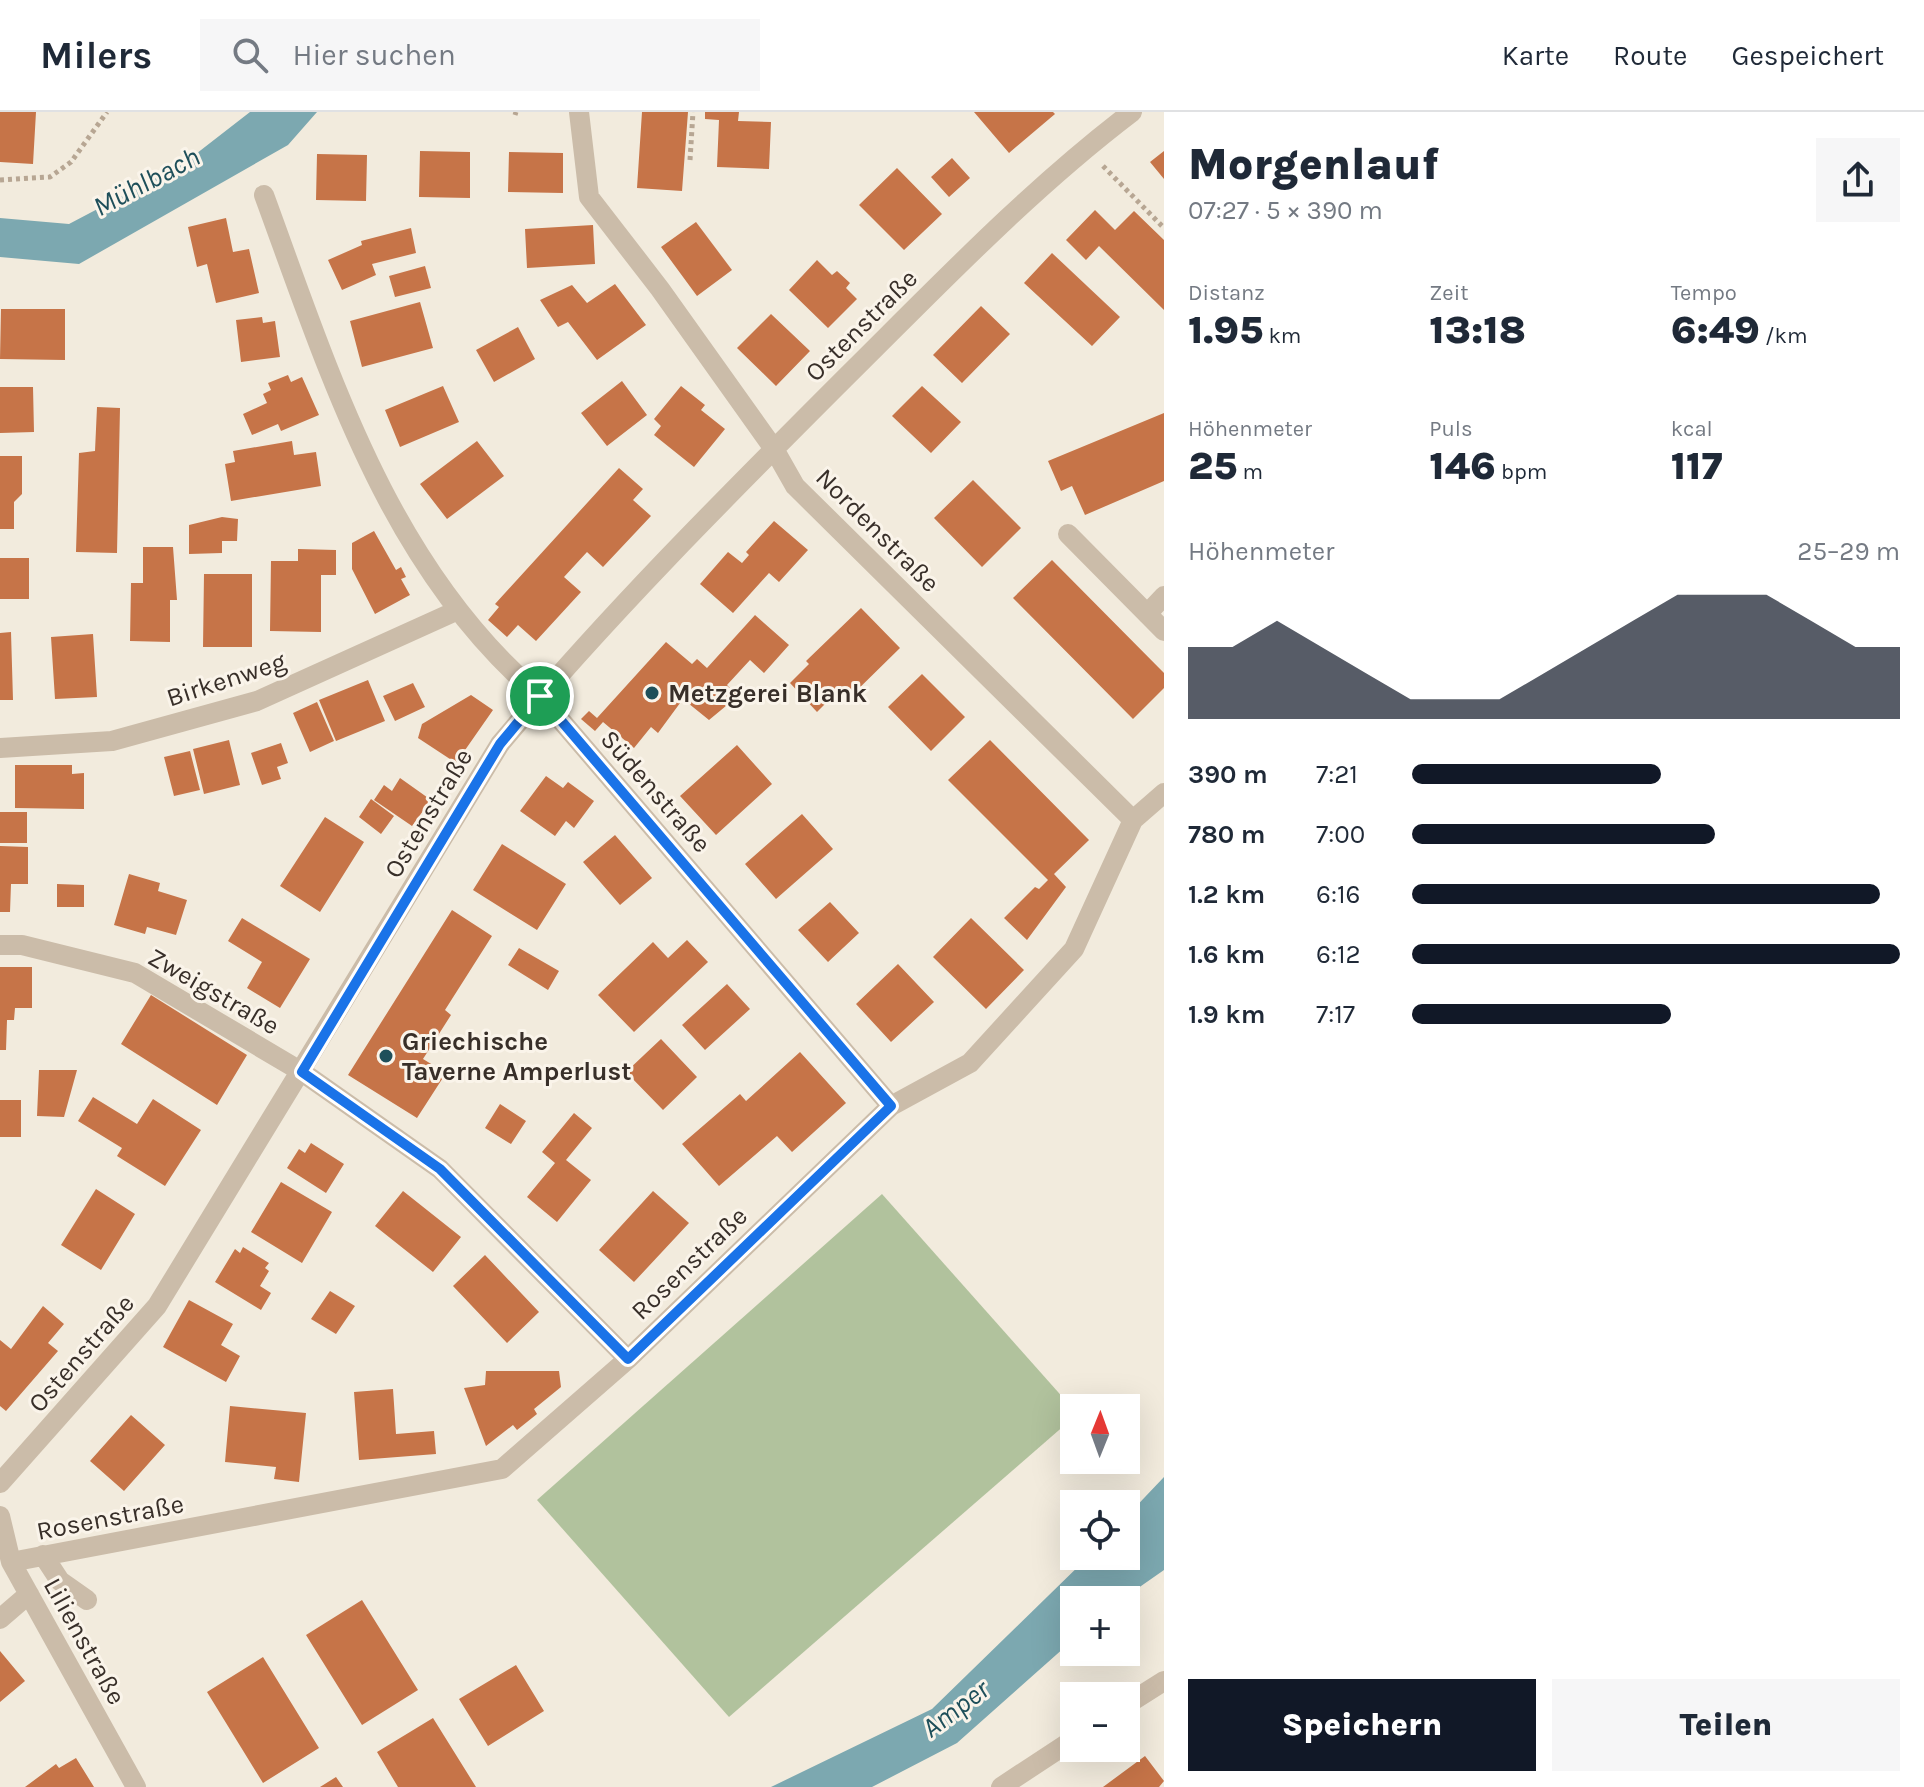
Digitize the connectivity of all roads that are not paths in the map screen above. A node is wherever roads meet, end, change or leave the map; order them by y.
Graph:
1 (579, 112) edge
2 (1123, 114) edge
3 (264, 195) dead end
4 (774, 449) junction
5 (1068, 534) dead end
6 (1164, 596) edge
7 (456, 611) junction
8 (1147, 614) junction
9 (1164, 631) edge
10 (540, 696) junction
11 (0, 748) edge
12 (1164, 793) edge
13 (1133, 820) junction
14 (0, 945) edge
15 (302, 1072) junction
16 (891, 1106) junction
17 (628, 1359) junction
18 (0, 1483) edge
19 (0, 1516) edge
20 (43, 1555) junction
21 (11, 1562) junction
22 (29, 1594) junction
23 (87, 1600) dead end
24 (0, 1619) edge
25 (1164, 1681) edge
26 (1140, 1696) edge
27 (1060, 1748) edge
28 (136, 1787) edge
29 (1001, 1787) edge

1 - 4 street, Nordenstraße
2 - 4 street, Ostenstraße
3 - 7 street, Südenstraße
4 - 10 street, Ostenstraße
4 - 13 street, Nordenstraße
5 - 8 street
6 - 8 street
7 - 10 street, Südenstraße
7 - 11 street, Birkenweg
8 - 9 street
10 - 15 street, Ostenstraße
10 - 16 street, Südenstraße
12 - 13 street, Rosenstraße
13 - 16 street, Rosenstraße
14 - 15 street, Zweigstraße
15 - 17 street, Zweigstraße
15 - 18 street, Ostenstraße
16 - 17 street, Rosenstraße
17 - 20 street, Rosenstraße
19 - 21 street, Lilienstraße
20 - 21 street, Rosenstraße
20 - 23 street
21 - 22 street, Lilienstraße
22 - 24 street
22 - 28 street, Lilienstraße
25 - 26 street
27 - 29 street

